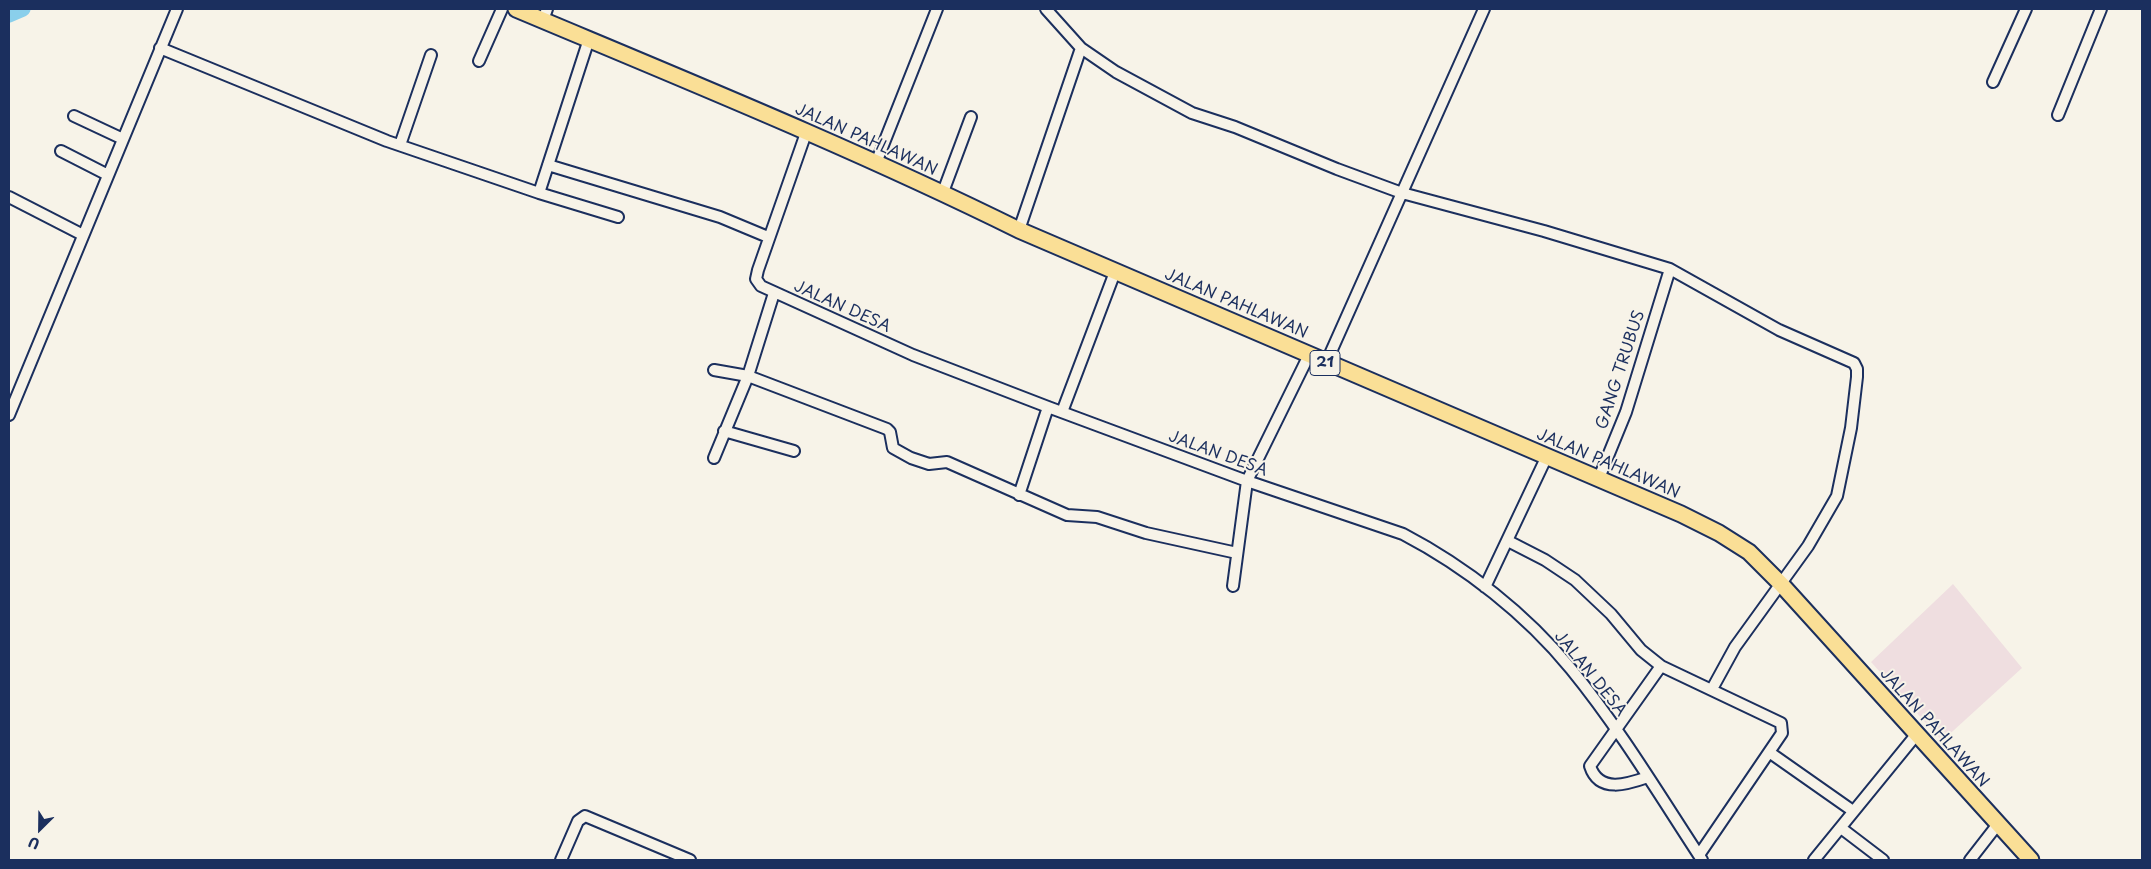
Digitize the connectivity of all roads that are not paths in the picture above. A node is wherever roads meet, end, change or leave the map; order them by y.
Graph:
1 (177, 9) edge
2 (502, 9) edge
3 (516, 9) edge
4 (937, 9) edge
5 (1046, 9) edge
6 (1484, 9) edge
7 (2026, 9) edge
8 (2101, 9) edge
9 (545, 14) edge
10 (589, 39) junction
11 (160, 48) junction
12 (1081, 48) junction
13 (431, 55) dead end
14 (479, 61) dead end
15 (1992, 82) dead end
16 (2058, 115) dead end
17 (74, 116) dead end
18 (971, 117) dead end
19 (806, 133) junction
20 (123, 139) junction
21 (400, 145) junction
22 (61, 151) dead end
23 (876, 163) junction
24 (548, 165) junction
25 (108, 175) junction
26 (943, 192) junction
27 (539, 193) junction
28 (1402, 193) junction
29 (9, 197) edge
30 (618, 216) dead end
31 (1020, 230) junction
32 (84, 235) junction
33 (768, 237) junction
34 (1670, 269) junction
35 (1115, 272) junction
36 (774, 294) junction
37 (1309, 355) junction
38 (1326, 363) junction
39 (714, 370) dead end
40 (748, 376) junction
41 (1048, 407) junction
42 (1062, 412) junction
43 (9, 415) edge
44 (724, 431) junction
45 (794, 451) dead end
46 (1547, 456) junction
47 (714, 458) dead end
48 (1599, 478) junction
49 (1247, 481) junction
50 (1019, 495) junction
51 (1508, 541) junction
52 (1237, 553) junction
53 (1782, 584) junction
54 (1233, 586) dead end
55 (1486, 586) junction
56 (1661, 666) junction
57 (1712, 689) junction
58 (1616, 729) junction
59 (1916, 736) junction
60 (1769, 752) junction
61 (1648, 777) junction
62 (1853, 811) junction
63 (1998, 824) junction
64 (1841, 828) junction
65 (1700, 857) edge
66 (561, 860) edge
67 (690, 860) edge
68 (1814, 860) edge
69 (1883, 860) edge
70 (1970, 860) edge
71 (2031, 860) edge

1 - 11 street
2 - 14 street
3 - 9 highway, JALAN PAHLAWAN / 21
4 - 23 street
5 - 12 street
6 - 28 street
7 - 15 street
8 - 16 street
9 - 10 highway, JALAN PAHLAWAN / 21
10 - 19 highway, JALAN PAHLAWAN / 21
10 - 24 street
11 - 20 street
11 - 21 street
12 - 28 street
12 - 31 street
13 - 21 street
17 - 20 street
18 - 26 street
19 - 23 highway, JALAN PAHLAWAN / 21
19 - 33 street, JALAN DESA
20 - 25 street
21 - 27 street
22 - 25 street
23 - 26 highway, JALAN PAHLAWAN / 21
24 - 27 street
24 - 33 street
25 - 32 street
26 - 31 highway, JALAN PAHLAWAN / 21
27 - 30 street
28 - 34 street
28 - 38 street
29 - 32 street
31 - 35 highway, JALAN PAHLAWAN / 21
32 - 43 street
33 - 36 street, JALAN DESA
34 - 48 street, GANG TRUBUS
34 - 53 street
35 - 37 highway, JALAN PAHLAWAN / 21
35 - 42 street
36 - 40 street
36 - 41 street, JALAN DESA
37 - 38 highway, JALAN PAHLAWAN / 21
37 - 49 street
38 - 46 highway, JALAN PAHLAWAN / 21
39 - 40 street
40 - 44 street
40 - 50 street
41 - 42 street, JALAN DESA
41 - 50 street
42 - 49 street, JALAN DESA
44 - 45 street
44 - 47 street
46 - 48 highway, JALAN PAHLAWAN / 21
46 - 51 street
48 - 53 highway, JALAN PAHLAWAN / 21
49 - 52 street
49 - 55 street, JALAN DESA
50 - 52 street
51 - 55 street
51 - 56 street
52 - 54 street
53 - 57 street
53 - 59 highway, JALAN PAHLAWAN / 21
55 - 58 street, JALAN DESA
56 - 57 street
56 - 58 street
57 - 60 street
58 - 61 street, JALAN DESA
58 - 61 street
59 - 62 street
59 - 63 highway, JALAN PAHLAWAN / 21
60 - 62 street
60 - 65 street
61 - 65 street, JALAN DESA
62 - 64 street
63 - 70 street
63 - 71 highway, JALAN PAHLAWAN / 21
64 - 68 street
64 - 69 street
66 - 67 street

